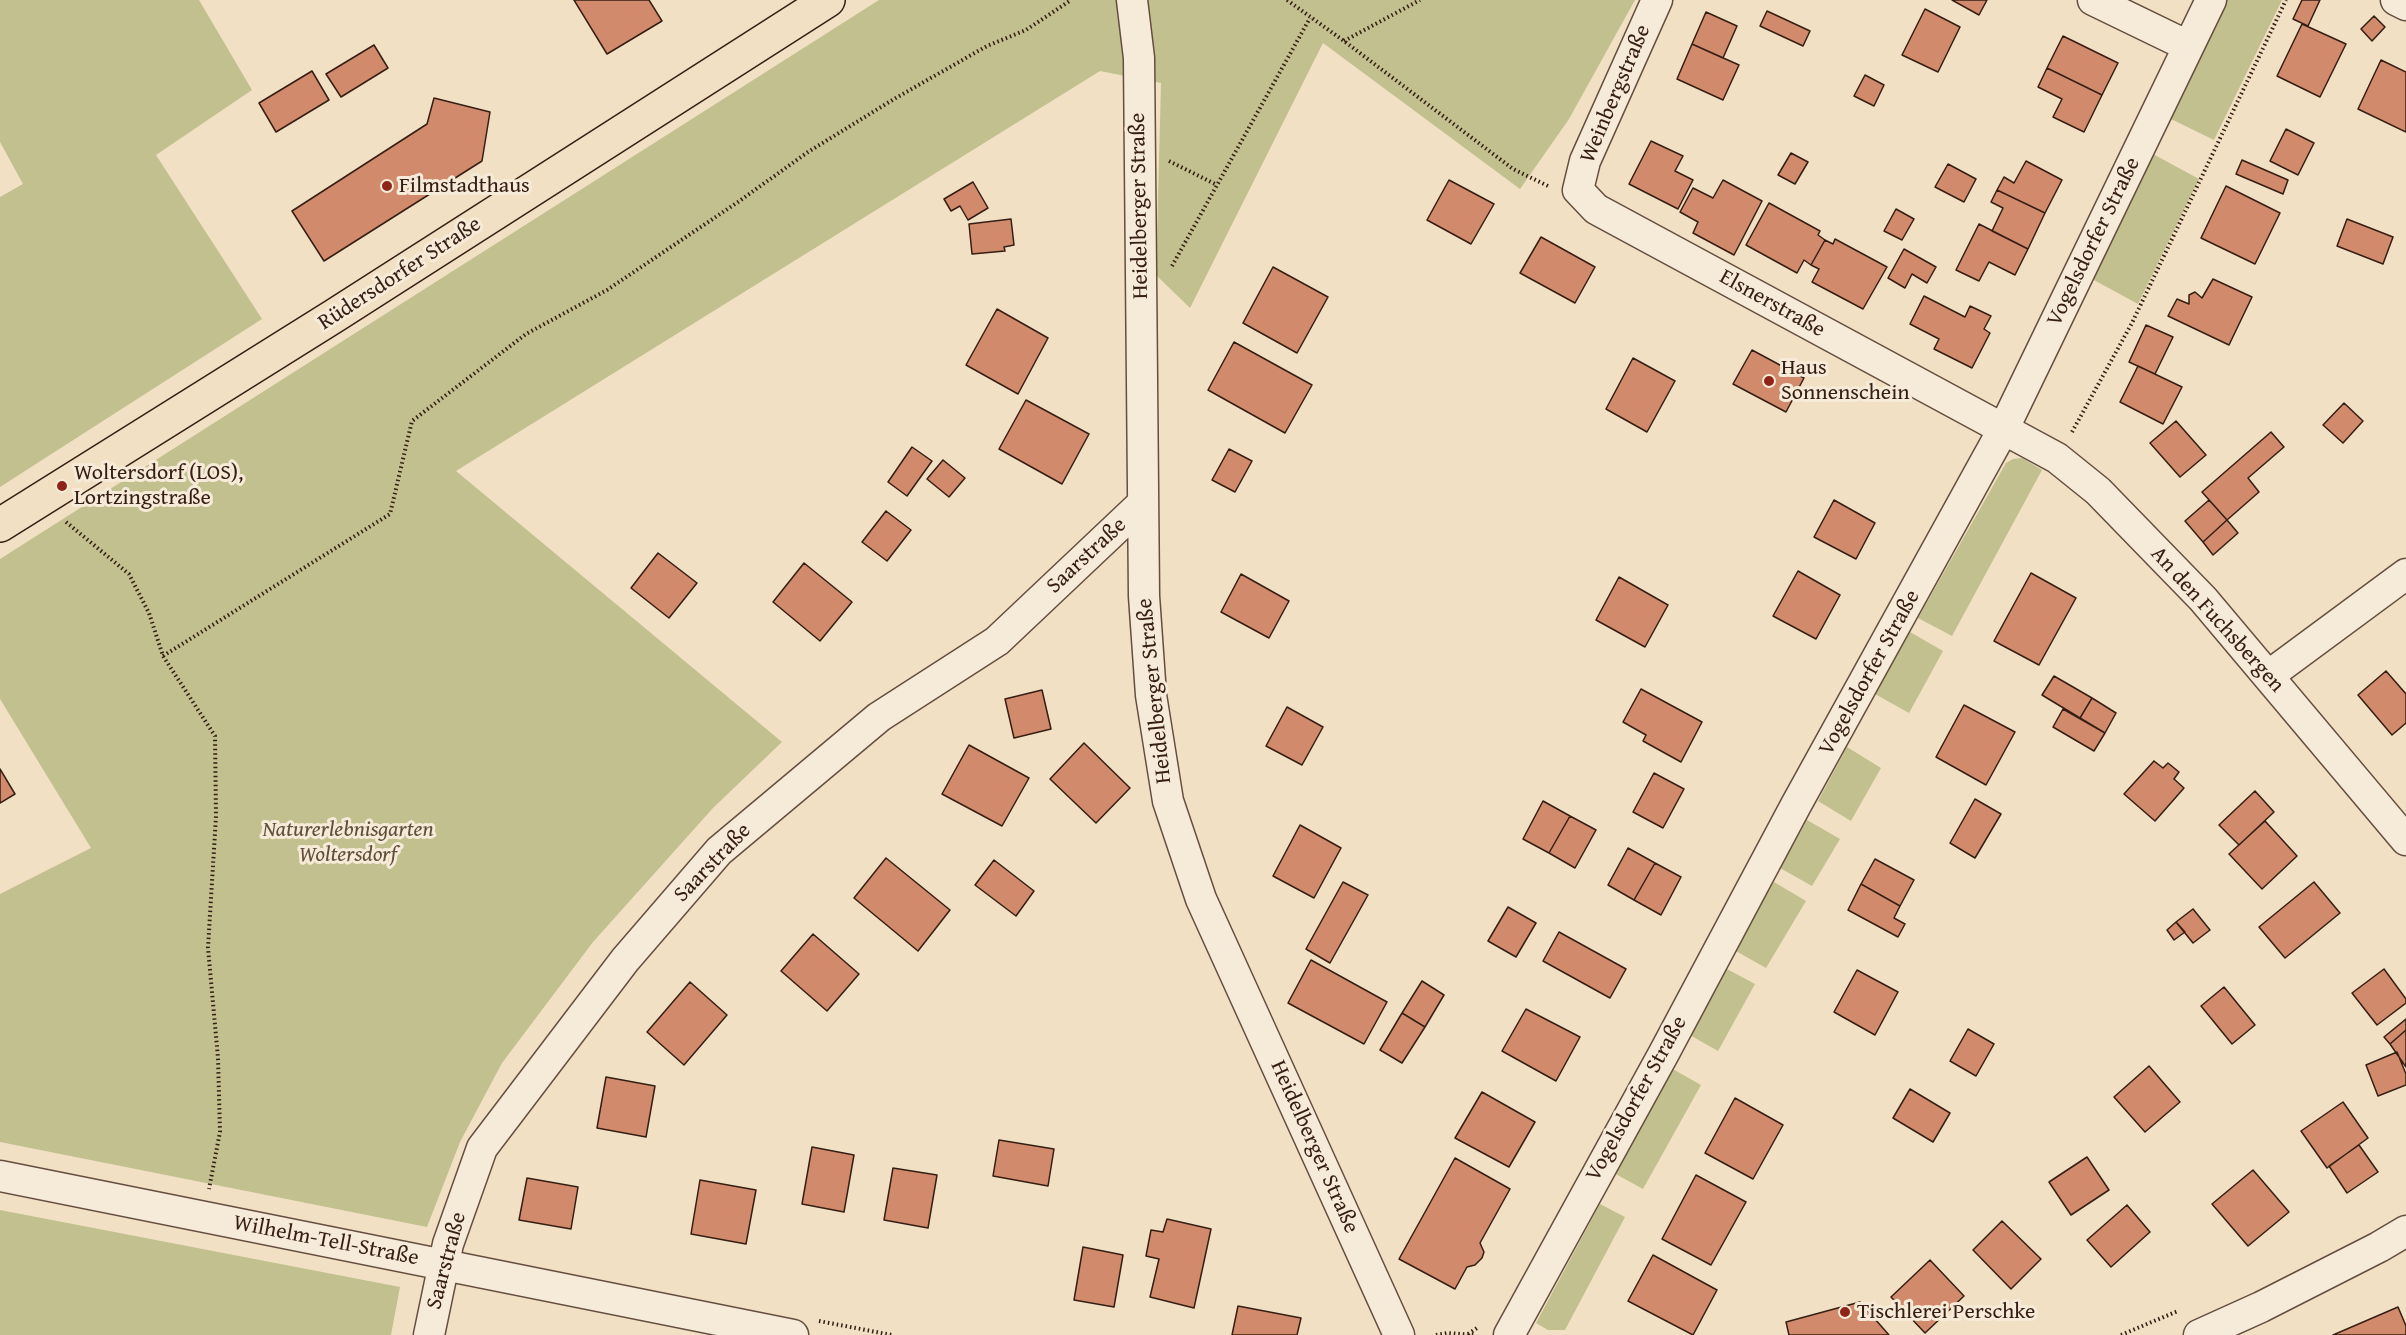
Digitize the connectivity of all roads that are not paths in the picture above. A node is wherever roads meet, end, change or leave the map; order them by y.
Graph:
1 (828, 0) edge
2 (1132, 0) edge
3 (1657, 0) edge
4 (2093, 0) edge
5 (2211, 0) edge
6 (2396, 0) edge
7 (2406, 5) edge
8 (2124, 7) edge
9 (2188, 46) junction
10 (1578, 190) joint
11 (2004, 428) junction
12 (1143, 503) junction
13 (0, 525) edge
14 (2406, 574) edge
15 (2268, 676) junction
16 (2406, 840) edge
17 (0, 1176) edge
18 (2406, 1231) edge
19 (443, 1265) junction
20 (429, 1335) edge
21 (793, 1335) edge
22 (1399, 1335) edge
23 (1509, 1335) edge
24 (2199, 1335) edge

1 - 13 main road, Rüdersdorfer Straße
2 - 12 street, Heidelberger Straße
3 - 10 street, Weinbergstraße
4 - 8 street
5 - 9 street, Vogelsdorfer Straße
6 - 7 street
8 - 9 street
9 - 11 street, Vogelsdorfer Straße
10 - 11 street, Elsnerstraße
11 - 15 street, An den Fuchsbergen
11 - 23 street, Vogelsdorfer Straße
12 - 19 street, Saarstraße
12 - 22 street, Heidelberger Straße
14 - 15 street
15 - 16 street, An den Fuchsbergen
17 - 19 street, Wilhelm-Tell-Straße
18 - 24 street
19 - 20 street, Saarstraße
19 - 21 street, Wilhelm-Tell-Straße

